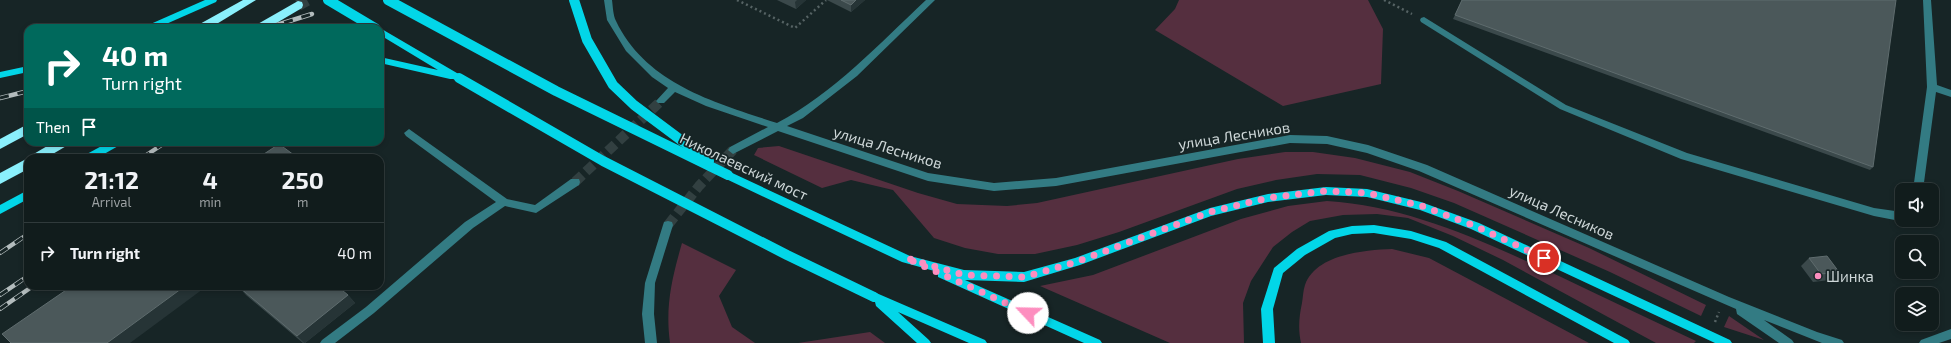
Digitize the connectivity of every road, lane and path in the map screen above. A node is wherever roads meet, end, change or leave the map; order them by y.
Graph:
1 (213, 0) edge
2 (251, 0) edge
3 (328, 0) edge
4 (388, 0) edge
5 (574, 0) edge
6 (608, 0) edge
7 (737, 0) edge
8 (826, 0) edge
9 (932, 0) edge
10 (1384, 0) edge
11 (1927, 0) edge
12 (298, 5) tunnel mouth
13 (1424, 20) joint
14 (158, 24) edge
15 (209, 24) edge
16 (267, 24) edge
17 (368, 24) edge
18 (384, 33) edge
19 (384, 61) edge
20 (24, 70) edge
21 (0, 75) edge
22 (459, 78) junction
23 (674, 87) junction
24 (1932, 87) junction
25 (1951, 94) edge
26 (661, 101) tunnel mouth
27 (776, 127) junction
28 (24, 130) edge
29 (409, 133) dead end
30 (0, 144) edge
31 (57, 146) edge
32 (110, 146) edge
33 (733, 150) tunnel mouth
34 (43, 154) edge
35 (96, 154) edge
36 (24, 165) edge
37 (728, 176) junction
38 (0, 179) edge
39 (575, 182) tunnel mouth
40 (1919, 183) edge
41 (24, 196) edge
42 (504, 202) junction
43 (0, 210) edge
44 (1895, 216) edge
45 (668, 226) tunnel mouth
46 (906, 258) junction
47 (874, 297) junction
48 (1725, 300) junction
49 (1719, 311) dead end
50 (1713, 326) dead end
51 (1951, 334) edge
52 (326, 343) edge
53 (651, 343) edge
54 (925, 343) edge
55 (981, 343) edge
56 (1096, 343) edge
57 (1269, 343) edge
58 (1624, 343) edge
59 (1726, 343) edge
60 (1788, 343) edge
61 (1838, 343) edge
62 (1925, 343) edge

1 - 14 main road
2 - 15 highway
3 - 17 main road, bridge
4 - 37 main road, Николаевский мост, bridge
5 - 37 main road, bridge
6 - 23 street, улица Лесников
7 - 8 path
9 - 27 street
10 - 13 path
11 - 24 street
12 - 16 highway
13 - 44 street
18 - 22 main road
19 - 22 main road
20 - 21 main road
22 - 47 main road, bridge
23 - 26 street
23 - 27 street, улица Лесников
24 - 25 street
24 - 40 street
27 - 33 street
27 - 48 street, улица Лесников
28 - 30 highway
29 - 42 street
31 - 34 highway
32 - 35 main road
36 - 38 highway
37 - 46 main road, Николаевский мост
39 - 42 street
41 - 43 main road
42 - 52 street
45 - 53 street
46 - 56 main road, Николаевский мост
46 - 59 main road
47 - 54 main road
47 - 55 main road
48 - 60 street
48 - 61 street
49 - 50 path
51 - 62 street
57 - 58 main road

